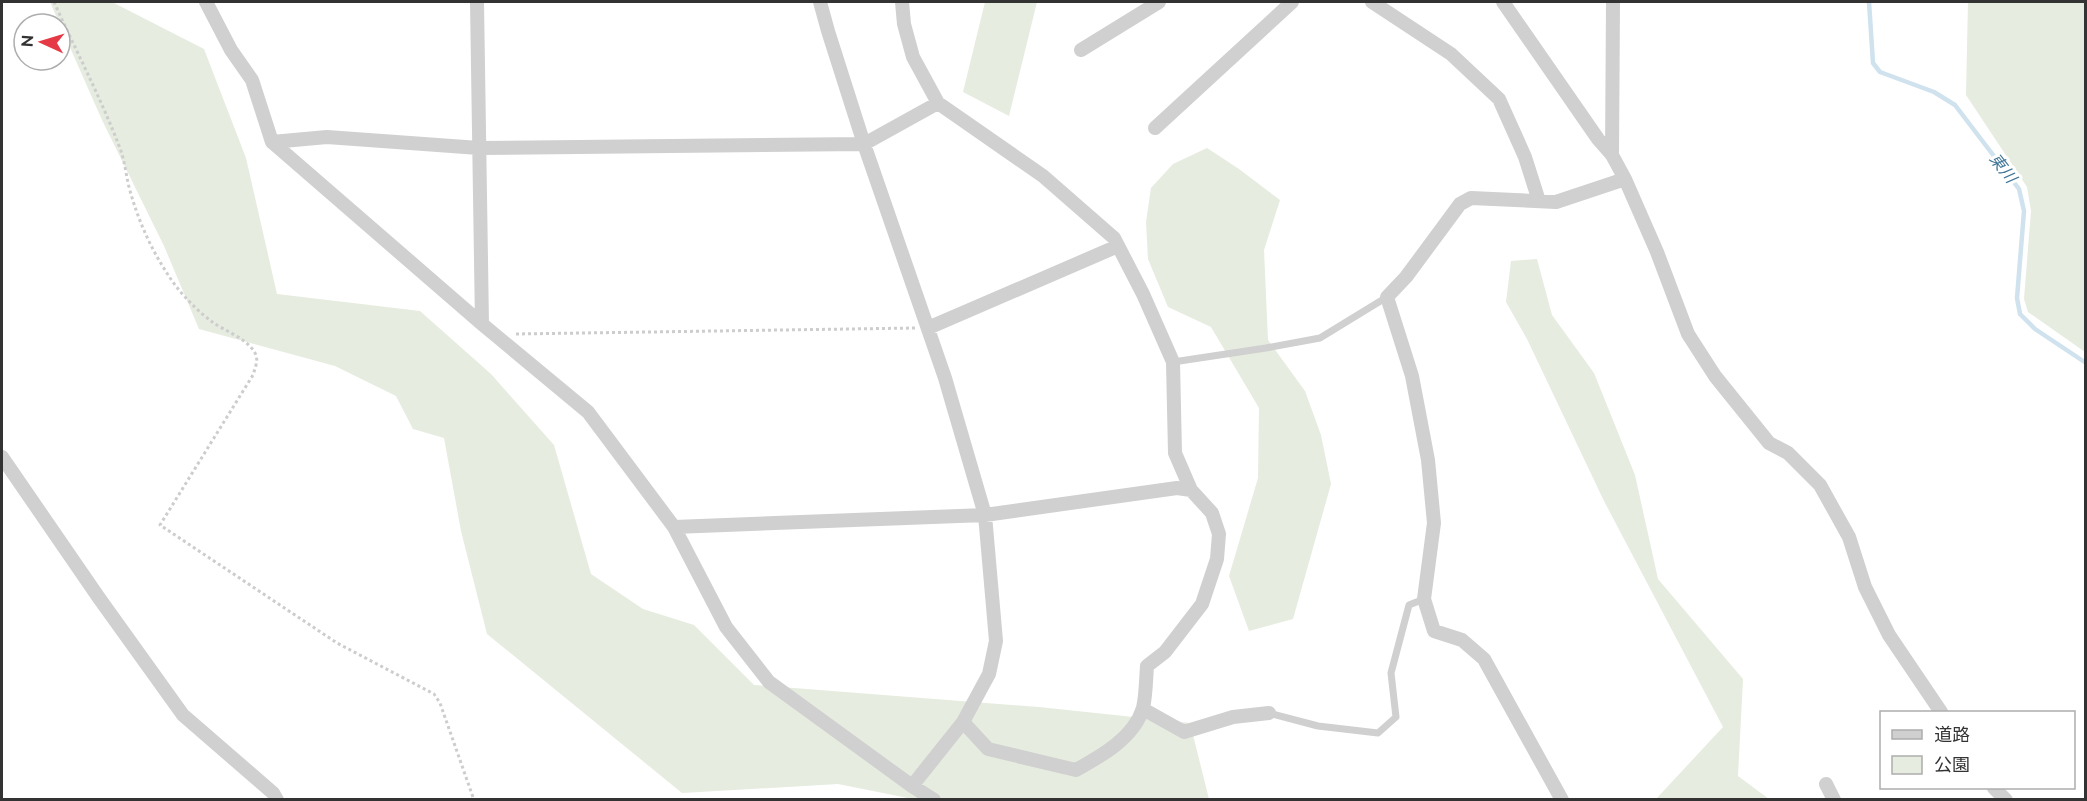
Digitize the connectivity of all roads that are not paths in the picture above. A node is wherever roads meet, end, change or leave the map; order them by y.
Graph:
1 (206, 2) edge
2 (477, 2) edge
3 (820, 2) edge
4 (902, 2) edge
5 (1159, 2) edge
6 (1292, 2) edge
7 (1372, 2) edge
8 (1503, 2) edge
9 (1613, 2) edge
10 (1081, 50) dead end
11 (938, 103) junction
12 (1155, 128) dead end
13 (272, 142) junction
14 (864, 144) junction
15 (479, 148) junction
16 (1612, 155) junction
17 (1625, 179) junction
18 (1539, 201) junction
19 (1118, 246) junction
20 (1387, 297) junction
21 (482, 324) junction
22 (928, 328) junction
23 (1173, 362) junction
24 (2, 457) edge
25 (1191, 490) junction
26 (985, 515) junction
27 (674, 527) junction
28 (1424, 600) junction
29 (1143, 709) junction
30 (1940, 711) edge
31 (1269, 713) joint
32 (963, 722) junction
33 (1826, 784) dead end
34 (912, 786) junction
35 (277, 800) edge
36 (934, 800) edge
37 (1562, 800) edge
38 (1834, 800) edge

1 - 13 street
2 - 15 street
3 - 14 street
4 - 11 street
5 - 10 street
6 - 12 street
7 - 18 street
8 - 16 street
9 - 16 street
11 - 14 street
11 - 19 street
13 - 15 street
13 - 21 street
14 - 15 street
14 - 22 street
15 - 21 street
16 - 17 street
17 - 18 street
17 - 30 street
18 - 20 street
19 - 22 street
19 - 23 street
20 - 23 lane
20 - 28 street
21 - 27 street
22 - 26 street
23 - 25 street
24 - 35 street
25 - 26 street
25 - 29 street
26 - 27 street
26 - 32 street
27 - 34 street
28 - 31 lane
28 - 37 street
29 - 31 street
29 - 32 street
32 - 34 street
33 - 38 street
34 - 36 street

